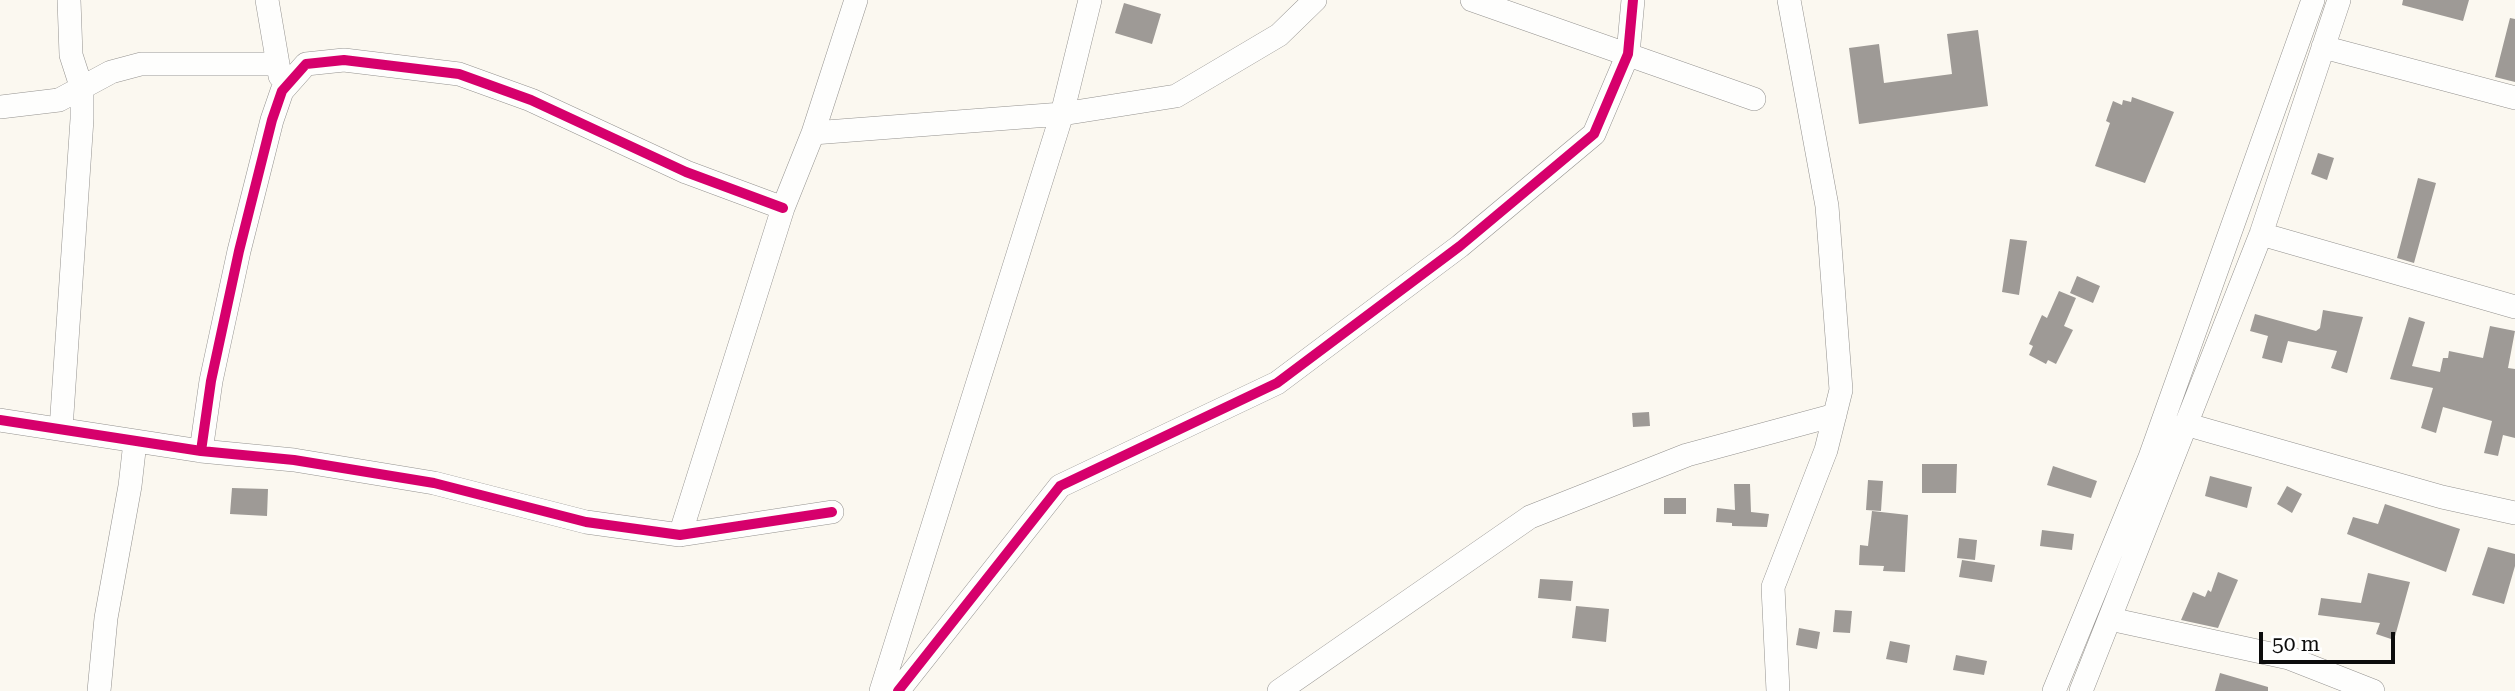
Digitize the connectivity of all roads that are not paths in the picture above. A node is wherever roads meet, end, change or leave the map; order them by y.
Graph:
1 (69, 0) edge
2 (267, 0) edge
3 (856, 0) edge
4 (1090, 0) edge
5 (1315, 0) edge
6 (1472, 0) edge
7 (1633, 0) edge
8 (1789, 0) edge
9 (2313, 0) edge
10 (2339, 0) edge
11 (2323, 47) junction
12 (1628, 54) junction
13 (278, 64) junction
14 (82, 89) junction
15 (282, 91) junction
16 (2515, 98) edge
17 (1754, 99) dead end
18 (0, 107) edge
19 (1062, 114) junction
20 (813, 133) junction
21 (783, 208) junction
22 (2261, 234) junction
23 (2515, 307) edge
24 (1835, 415) junction
25 (0, 420) edge
26 (2185, 424) junction
27 (61, 429) junction
28 (135, 442) junction
29 (201, 452) junction
30 (832, 512) dead end
31 (2515, 513) edge
32 (680, 536) junction
33 (2085, 613) junction
34 (2110, 619) junction
35 (2100, 643) junction
36 (2364, 690) edge
37 (99, 691) edge
38 (881, 691) edge
39 (898, 691) edge
40 (1279, 691) edge
41 (1778, 691) edge
42 (2054, 691) edge
43 (2081, 691) edge

1 - 14 street
2 - 13 street
3 - 20 street
4 - 19 street
5 - 19 street
6 - 12 street
7 - 12 street
8 - 24 street
9 - 33 street
10 - 11 street
11 - 16 street
11 - 22 street
12 - 17 street
12 - 39 street
13 - 14 street
13 - 15 street
14 - 18 street
14 - 27 street
15 - 21 street
15 - 29 street
19 - 20 street
19 - 38 street
20 - 21 street
21 - 32 street
22 - 23 street
22 - 26 street
24 - 40 street
24 - 41 street
25 - 27 street
26 - 31 street
26 - 34 street
27 - 28 street
28 - 29 street
28 - 37 street
29 - 32 street
30 - 32 street
33 - 35 street
33 - 42 street
34 - 35 street
34 - 36 street
35 - 43 street

